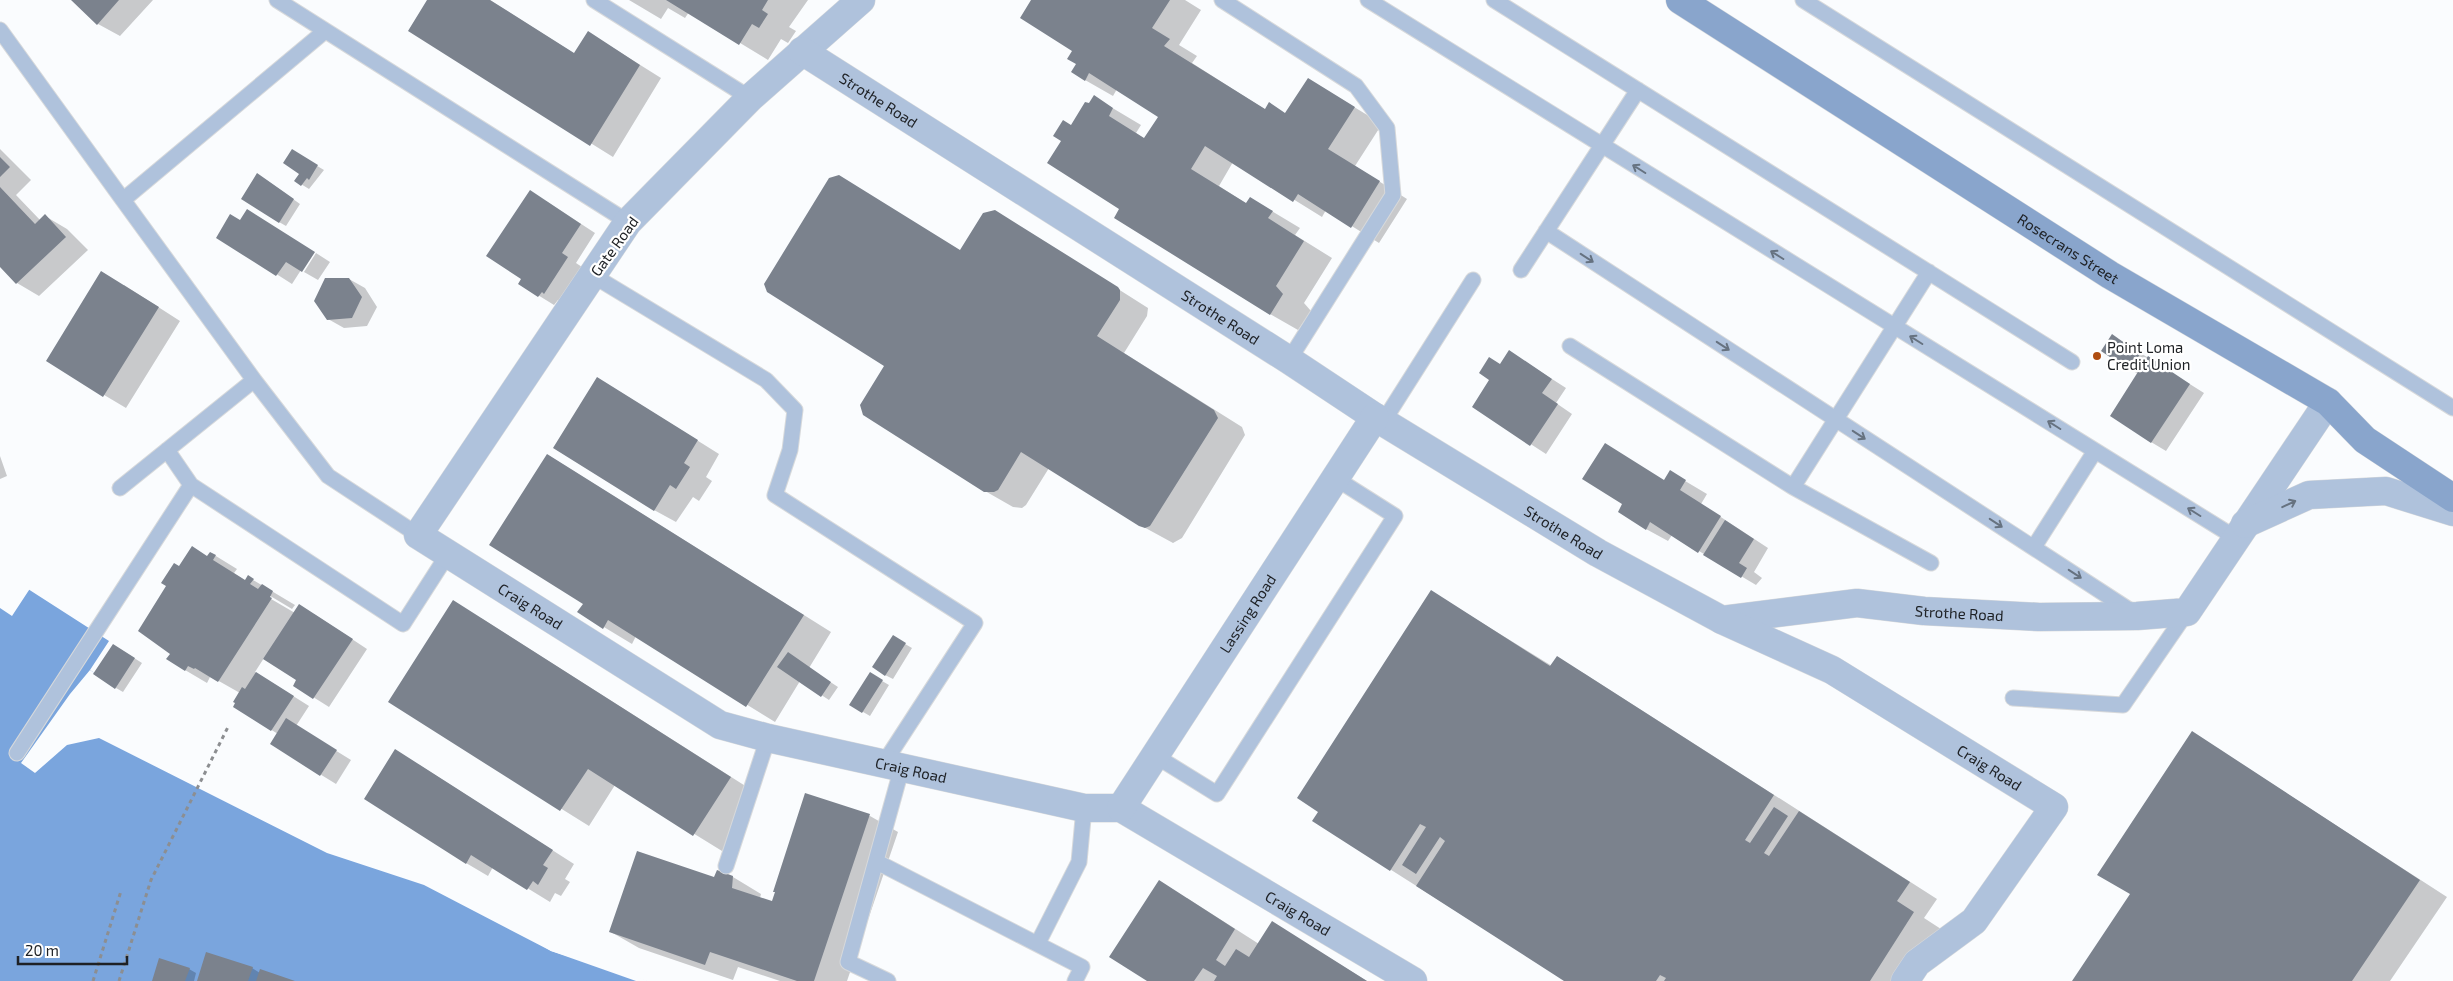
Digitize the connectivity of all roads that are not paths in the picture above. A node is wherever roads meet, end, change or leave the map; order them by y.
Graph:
1 (277, 0) edge
2 (594, 0) edge
3 (861, 0) edge
4 (1222, 0) edge
5 (1368, 0) edge
6 (1494, 0) edge
7 (1680, 0) edge
8 (1803, 0) edge
9 (0, 30) edge
10 (326, 31) junction
11 (802, 51) junction
12 (1638, 90) junction
13 (750, 98) junction
14 (1602, 146) junction
15 (123, 200) junction
16 (628, 222) junction
17 (1546, 231) junction
18 (1521, 270) dead end
19 (1928, 272) junction
20 (592, 275) junction
21 (1473, 280) dead end
22 (1894, 327) junction
23 (1570, 346) dead end
24 (1289, 360) junction
25 (2072, 362) dead end
26 (254, 380) junction
27 (2328, 402) junction
28 (2453, 408) edge
29 (1379, 419) junction
30 (1835, 419) junction
31 (167, 450) junction
32 (2096, 451) junction
33 (1335, 478) junction
34 (191, 484) junction
35 (1793, 487) junction
36 (120, 488) dead end
37 (2453, 498) edge
38 (2453, 512) edge
39 (2240, 531) junction
40 (418, 535) junction
41 (2034, 547) junction
42 (448, 554) junction
43 (1931, 563) dead end
44 (2187, 612) junction
45 (2137, 616) junction
46 (1722, 620) junction
47 (2013, 698) dead end
48 (768, 738) junction
49 (18, 753) dead end
50 (1154, 755) junction
51 (893, 765) junction
52 (1084, 808) junction
53 (1121, 808) junction
54 (877, 862) junction
55 (726, 866) dead end
56 (1038, 943) junction
57 (888, 981) edge
58 (1075, 981) edge
59 (1412, 981) edge
60 (1905, 981) edge

1 - 10 lane
2 - 13 lane
3 - 11 street, Gate Road
4 - 24 lane
5 - 14 lane
6 - 12 lane
7 - 27 street, Rosecrans Street
8 - 28 lane
9 - 15 lane
10 - 15 lane
10 - 16 lane
11 - 13 street, Gate Road
11 - 24 street, Strothe Road
12 - 14 lane
12 - 19 lane
13 - 16 street, Gate Road
14 - 17 lane
22 -> 14 lane
15 - 26 lane
16 - 20 street, Gate Road
17 - 18 lane
17 -> 30 lane
19 - 22 lane
19 - 25 lane
20 - 40 street, Gate Road
20 - 51 lane
21 - 29 lane
22 - 30 lane
32 -> 22 lane
23 - 35 lane
24 - 29 street, Strothe Road
26 - 31 lane
26 - 40 lane
27 - 37 street, Rosecrans Street
27 - 39 street
29 - 33 street, Lassing Road
29 - 46 street, Strothe Road
30 - 35 lane
30 -> 41 lane
31 - 34 lane
31 - 36 lane
39 -> 32 lane
32 - 41 lane
33 - 50 street, Lassing Road
33 - 50 lane
34 - 42 lane
34 - 49 lane
35 - 43 lane
39 -> 38 street
39 - 44 street
40 - 42 street, Craig Road
41 -> 45 lane
42 - 48 street, Craig Road
44 - 45 street, Strothe Road
44 - 47 lane
45 - 46 street, Strothe Road
46 - 60 street, Craig Road
48 - 51 street, Craig Road
48 - 55 lane
50 - 53 street, Lassing Road
51 - 52 street, Craig Road
51 - 54 lane
52 - 53 street, Craig Road
52 - 56 lane
53 - 59 street, Craig Road
54 - 56 lane
54 - 57 lane
56 - 58 lane

